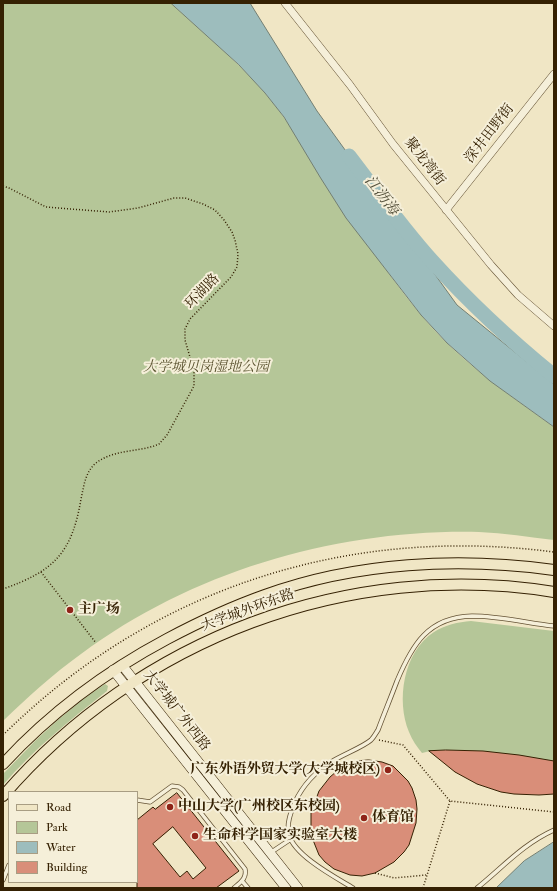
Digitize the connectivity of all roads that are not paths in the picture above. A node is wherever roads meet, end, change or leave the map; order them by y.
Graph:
1 (285, 3) edge
2 (554, 74) edge
3 (446, 210) junction
4 (554, 326) edge
5 (554, 570) edge
6 (554, 592) edge
7 (554, 626) edge
8 (118, 668) junction
9 (131, 684) junction
10 (3, 764) edge
11 (3, 796) edge
12 (138, 800) edge
13 (554, 830) edge
14 (291, 839) junction
15 (266, 856) junction
16 (8, 868) edge
17 (3, 880) edge
18 (242, 881) junction
19 (234, 888) edge
20 (248, 888) edge
21 (286, 888) edge
22 (298, 888) edge
23 (354, 888) edge
24 (477, 888) edge

1 - 3 street, 聚龙湾街
2 - 3 street, 深井田野街
3 - 4 street, 聚龙湾街
5 - 8 main road, 大学城外环东路
6 - 9 main road, 大学城外环东路
7 - 14 lane
8 - 9 main road, 大学城广外西路
8 - 10 main road, 大学城外环东路
9 - 11 main road, 大学城外环东路
9 - 15 main road, 大学城广外西路
12 - 18 lane
13 - 24 lane
14 - 15 lane
14 - 23 lane
15 - 21 main road, 大学城广外西路
15 - 22 main road, 大学城广外西路
16 - 17 lane
18 - 19 lane
18 - 20 lane

